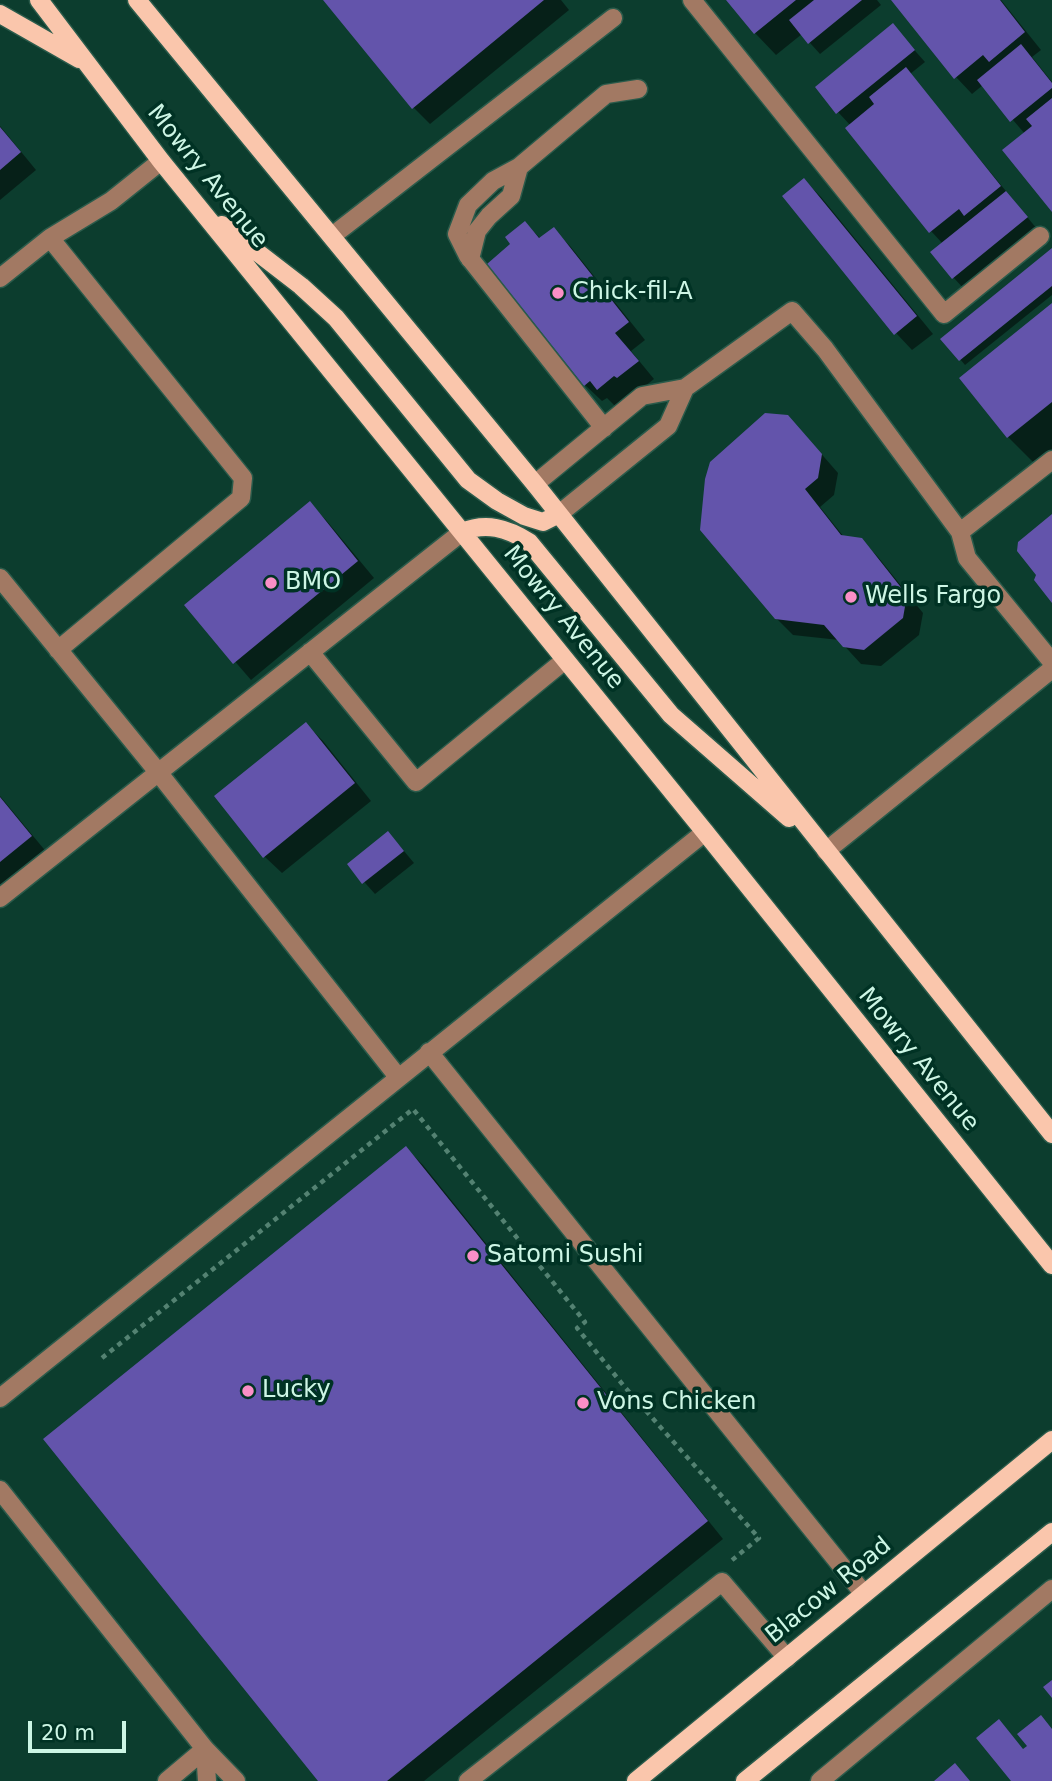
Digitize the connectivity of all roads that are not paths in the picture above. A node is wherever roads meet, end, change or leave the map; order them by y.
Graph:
1 (39, 0) edge
2 (137, 0) edge
3 (692, 0) edge
4 (0, 14) edge
5 (613, 18) dead end
6 (86, 63) junction
7 (638, 89) dead end
8 (160, 161) junction
9 (199, 209) junction
10 (332, 236) junction
11 (1040, 236) dead end
12 (50, 238) junction
13 (0, 278) edge
14 (685, 388) junction
15 (604, 428) junction
16 (1052, 460) edge
17 (535, 484) junction
18 (559, 514) junction
19 (960, 532) junction
20 (462, 533) junction
21 (0, 578) edge
22 (58, 650) junction
23 (310, 652) junction
24 (565, 660) junction
25 (1052, 662) edge
26 (1052, 669) edge
27 (158, 772) junction
28 (705, 832) junction
29 (826, 851) junction
30 (0, 898) edge
31 (429, 1052) junction
32 (398, 1077) junction
33 (1052, 1134) edge
34 (1052, 1265) edge
35 (0, 1398) edge
36 (1052, 1440) edge
37 (0, 1490) edge
38 (1052, 1532) edge
39 (1052, 1589) edge
40 (864, 1594) junction
41 (786, 1658) junction
42 (205, 1749) junction
43 (167, 1781) edge
44 (207, 1781) edge
45 (236, 1781) edge
46 (468, 1781) edge
47 (636, 1781) edge
48 (745, 1781) edge
49 (820, 1781) edge

1 - 6 main road, Mowry Avenue
2 - 10 main road
3 - 11 street
4 - 6 main road
5 - 10 street
6 - 8 main road, Mowry Avenue
7 - 15 street
8 - 9 main road, Mowry Avenue
8 - 12 street
9 - 18 main road
9 - 20 main road, Mowry Avenue
10 - 17 main road
12 - 13 street
12 - 22 street
14 - 15 street
14 - 18 street
14 - 19 street
15 - 17 street
16 - 19 street
17 - 18 main road
18 - 29 main road
19 - 25 street
20 - 23 street
20 - 24 main road, Mowry Avenue
20 - 29 main road
21 - 22 street
22 - 27 street
23 - 24 street
23 - 27 street
24 - 28 main road, Mowry Avenue
26 - 29 street
27 - 30 street
27 - 32 street
28 - 31 street
28 - 34 main road, Mowry Avenue
29 - 33 main road
31 - 32 street
31 - 40 street
32 - 35 street
36 - 40 main road, Blacow Road
37 - 42 street
38 - 48 main road
39 - 49 street
40 - 41 main road, Blacow Road
41 - 46 street
41 - 47 main road, Blacow Road
42 - 43 street
42 - 44 street
42 - 45 street

